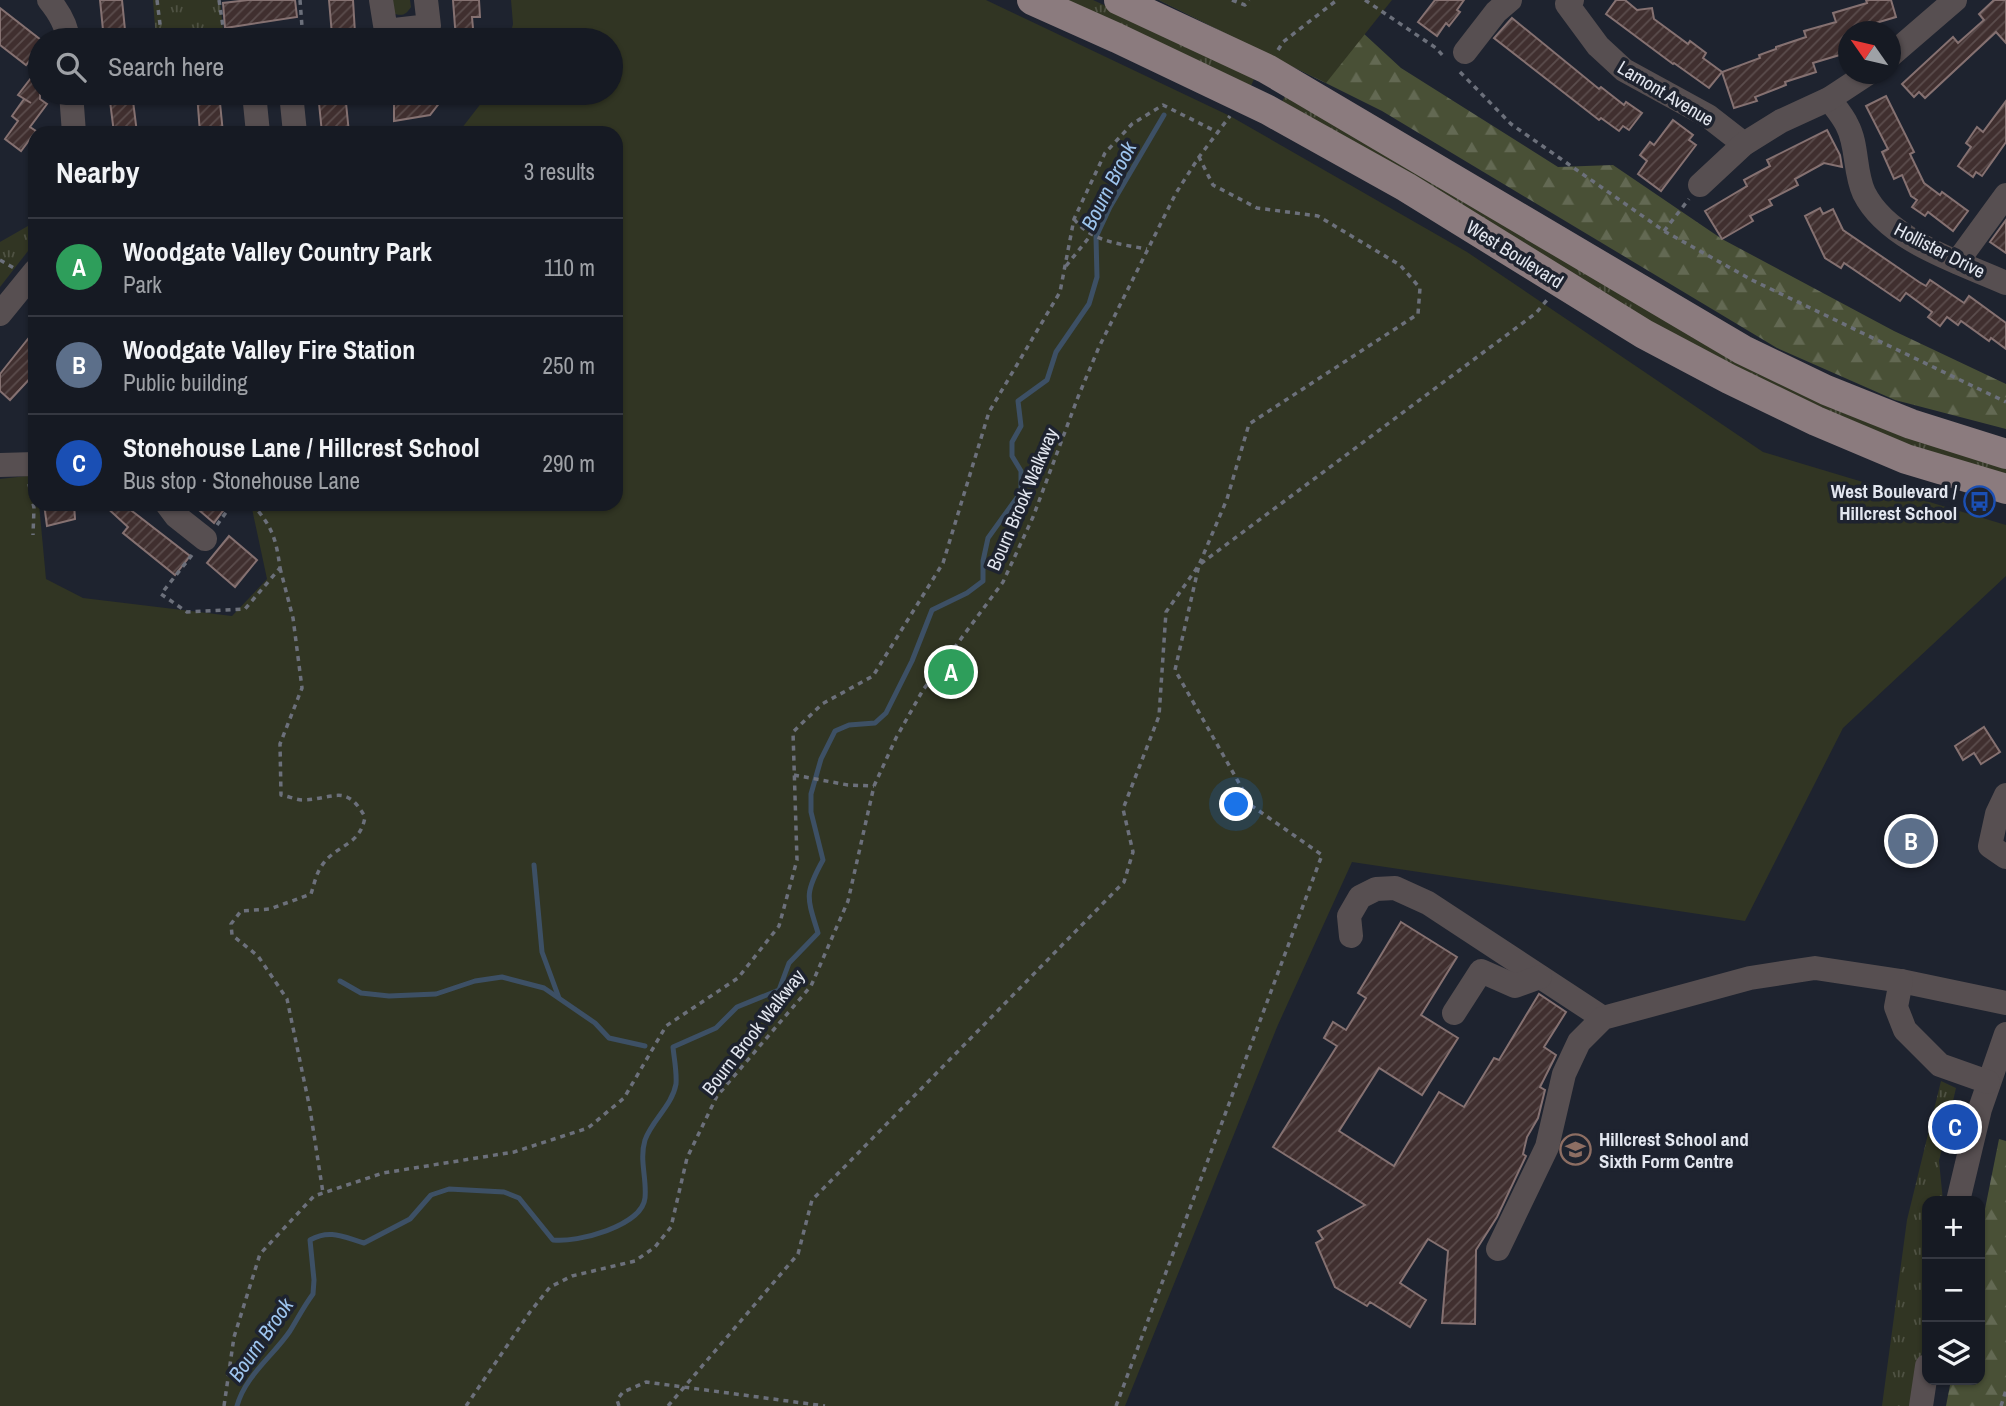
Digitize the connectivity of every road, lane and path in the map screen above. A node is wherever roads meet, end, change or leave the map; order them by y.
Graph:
1 (49, 0) edge
2 (157, 0) edge
3 (219, 0) edge
4 (300, 0) edge
5 (382, 0) edge
6 (426, 0) edge
7 (1032, 0) edge
8 (1119, 0) edge
9 (1232, 0) edge
10 (1249, 0) edge
11 (1337, 0) edge
12 (1365, 0) edge
13 (1510, 0) edge
14 (1564, 1) edge
15 (1939, 5) edge
16 (65, 28) edge
17 (160, 28) edge
18 (223, 28) edge
19 (302, 28) edge
20 (386, 28) edge
21 (412, 28) edge
22 (1283, 42) dead end
23 (1901, 45) edge
24 (1455, 59) junction
25 (1852, 84) edge
26 (1829, 99) junction
27 (72, 105) edge
28 (255, 105) edge
29 (292, 105) edge
30 (1237, 107) dead end
31 (73, 126) edge
32 (257, 126) edge
33 (294, 126) edge
34 (1219, 133) junction
35 (1744, 144) junction
36 (1199, 158) junction
37 (1700, 185) joint
38 (2006, 195) edge
39 (1074, 219) junction
40 (1664, 231) junction
41 (1091, 235) junction
42 (1147, 249) junction
43 (1957, 262) junction
44 (1065, 268) junction
45 (28, 280) edge
46 (2006, 283) edge
47 (1551, 296) dead end
48 (0, 314) edge
49 (2006, 402) edge
50 (2006, 454) edge
51 (20, 465) edge
52 (2006, 489) edge
53 (28, 490) edge
54 (34, 511) edge
55 (172, 511) edge
56 (258, 511) edge
57 (33, 536) dead end
58 (205, 539) joint
59 (1199, 565) junction
60 (280, 568) junction
61 (794, 775) junction
62 (874, 786) junction
63 (2006, 794) edge
64 (2006, 858) edge
65 (1351, 936) dead end
66 (1540, 977) junction
67 (1901, 981) junction
68 (2006, 1003) edge
69 (1454, 1013) dead end
70 (1603, 1018) junction
71 (2006, 1034) edge
72 (1988, 1083) junction
73 (323, 1193) junction
74 (1959, 1196) edge
75 (1497, 1249) dead end
76 (1924, 1385) edge
77 (684, 1388) junction
78 (2006, 1390) edge
79 (224, 1406) edge
80 (466, 1406) edge
81 (619, 1406) edge
82 (668, 1406) edge
83 (825, 1406) edge
84 (1116, 1406) edge
85 (1921, 1406) edge
86 (2001, 1406) edge

1 - 16 street
2 - 17 path
3 - 18 path
4 - 19 path
5 - 20 street
6 - 21 street
7 - 52 main road, West Boulevard
8 - 50 main road, West Boulevard
9 - 10 path
11 - 22 path
12 - 24 path
13 - 24 street
14 - 35 street, Lamont Avenue
15 - 23 street
24 - 40 path
25 - 26 street
26 - 35 street
26 - 43 street, Hollister Drive
27 - 31 street
28 - 32 street
29 - 33 street
30 - 34 path, Bourn Brook Walkway
34 - 36 path, Bourn Brook Walkway
34 - 39 path
35 - 37 street
36 - 42 path, Bourn Brook Walkway
36 - 59 path
37 - 40 path
38 - 43 street
39 - 41 path
39 - 44 path
40 - 49 path
41 - 42 path
41 - 44 path
42 - 62 path, Bourn Brook Walkway
43 - 46 street, Hollister Drive
44 - 61 path
45 - 48 street
47 - 59 path
51 - 53 path
54 - 57 path
55 - 58 street
56 - 60 path
58 - 60 path
59 - 77 path
59 - 84 path
60 - 73 path
61 - 62 path
61 - 73 path
62 - 80 path, Bourn Brook Walkway
63 - 64 street
65 - 66 street
66 - 69 street
66 - 70 street
67 - 68 street
67 - 70 street
67 - 72 street
70 - 75 street
71 - 72 street
72 - 74 street
73 - 79 path
76 - 85 street
77 - 81 path
77 - 82 path
77 - 83 path
78 - 86 path

